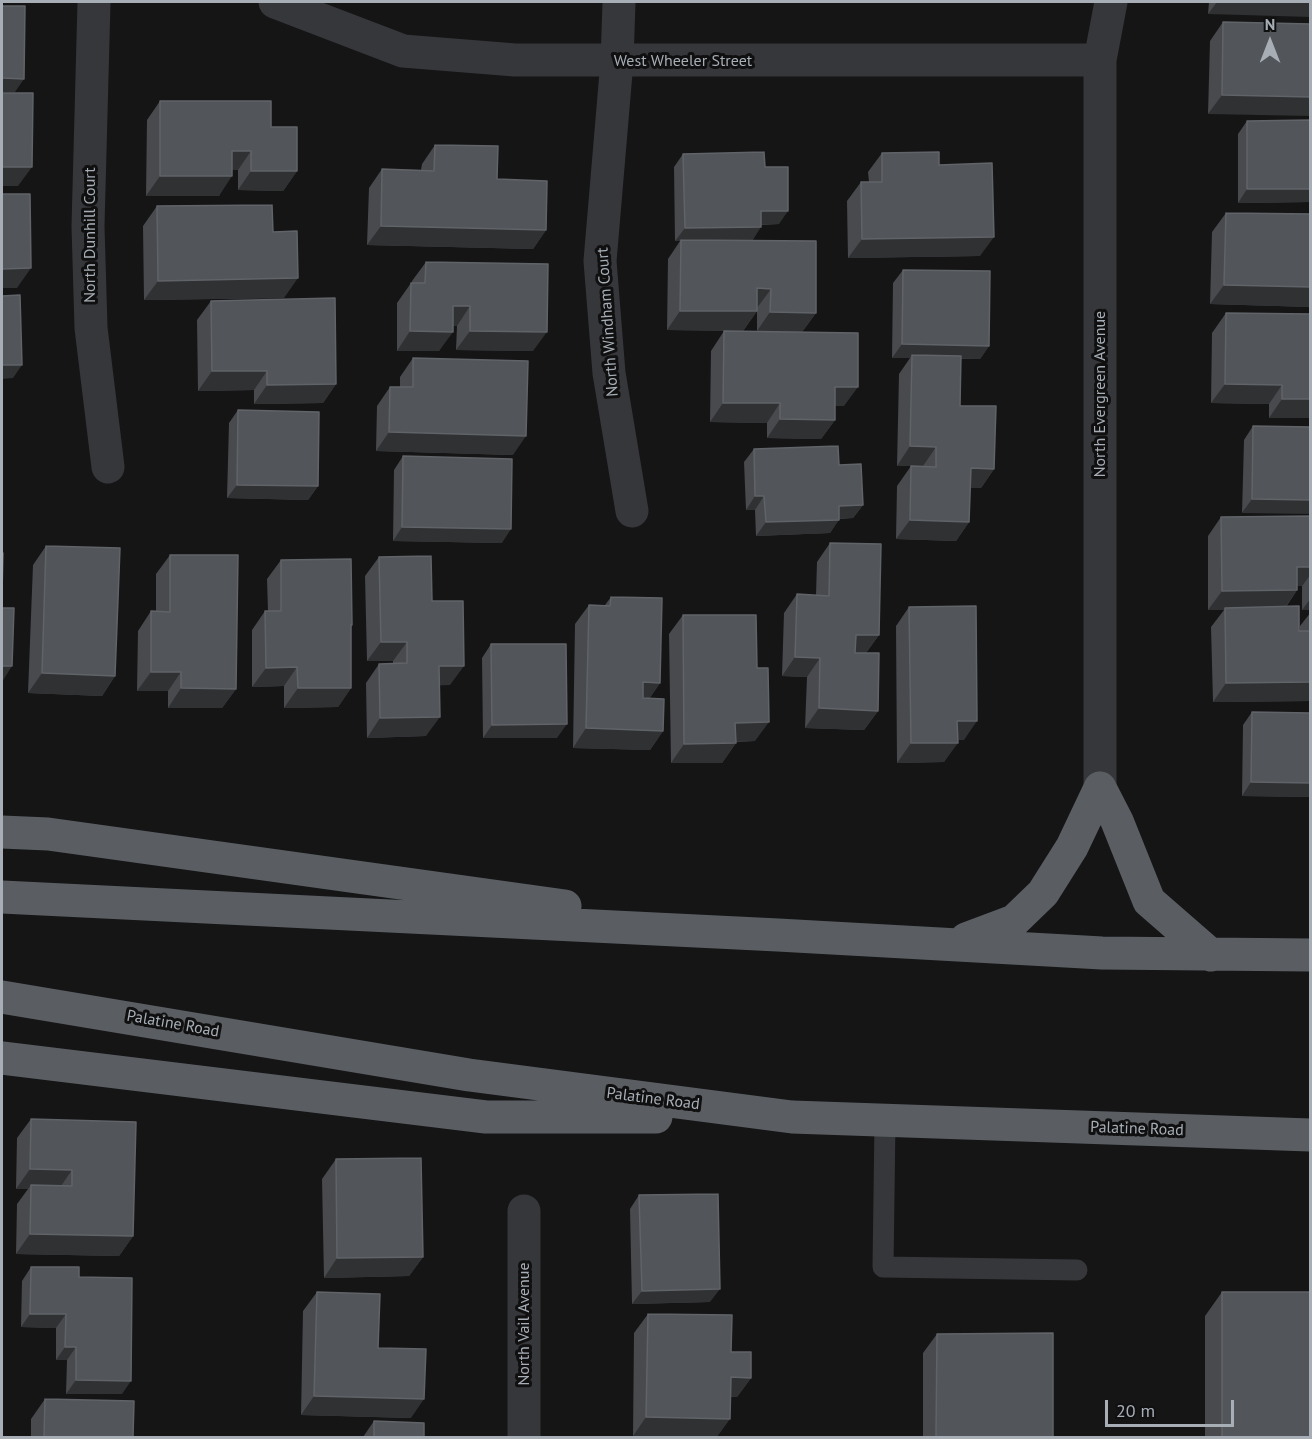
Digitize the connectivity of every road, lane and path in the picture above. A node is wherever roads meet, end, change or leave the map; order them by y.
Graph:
1 (94, 2) edge
2 (275, 2) edge
3 (618, 2) edge
4 (1111, 2) edge
5 (1100, 60) junction
6 (617, 61) junction
7 (108, 467) dead end
8 (632, 511) dead end
9 (1100, 788) junction
10 (2, 832) edge
11 (2, 897) edge
12 (778, 935) junction
13 (954, 944) junction
14 (1211, 955) junction
15 (1311, 955) edge
16 (2, 997) edge
17 (2, 1058) edge
18 (792, 1117) junction
19 (885, 1121) junction
20 (1311, 1135) edge
21 (524, 1211) dead end
22 (1077, 1270) dead end
23 (524, 1437) edge

1 - 7 street, North Dunhill Court
2 - 6 street, West Wheeler Street
3 - 6 street, North Windham Court
4 - 5 street, North Evergreen Avenue
5 - 6 street, West Wheeler Street
5 - 9 street, North Evergreen Avenue
6 - 8 street, North Windham Court
9 - 13 highway
9 - 14 highway
10 - 12 highway
11 - 12 highway
12 - 13 highway
13 - 14 highway
14 - 15 highway
16 - 18 highway, Palatine Road
17 - 18 highway
18 - 19 highway, Palatine Road
19 - 20 highway, Palatine Road
19 - 22 lane
21 - 23 street, North Vail Avenue

